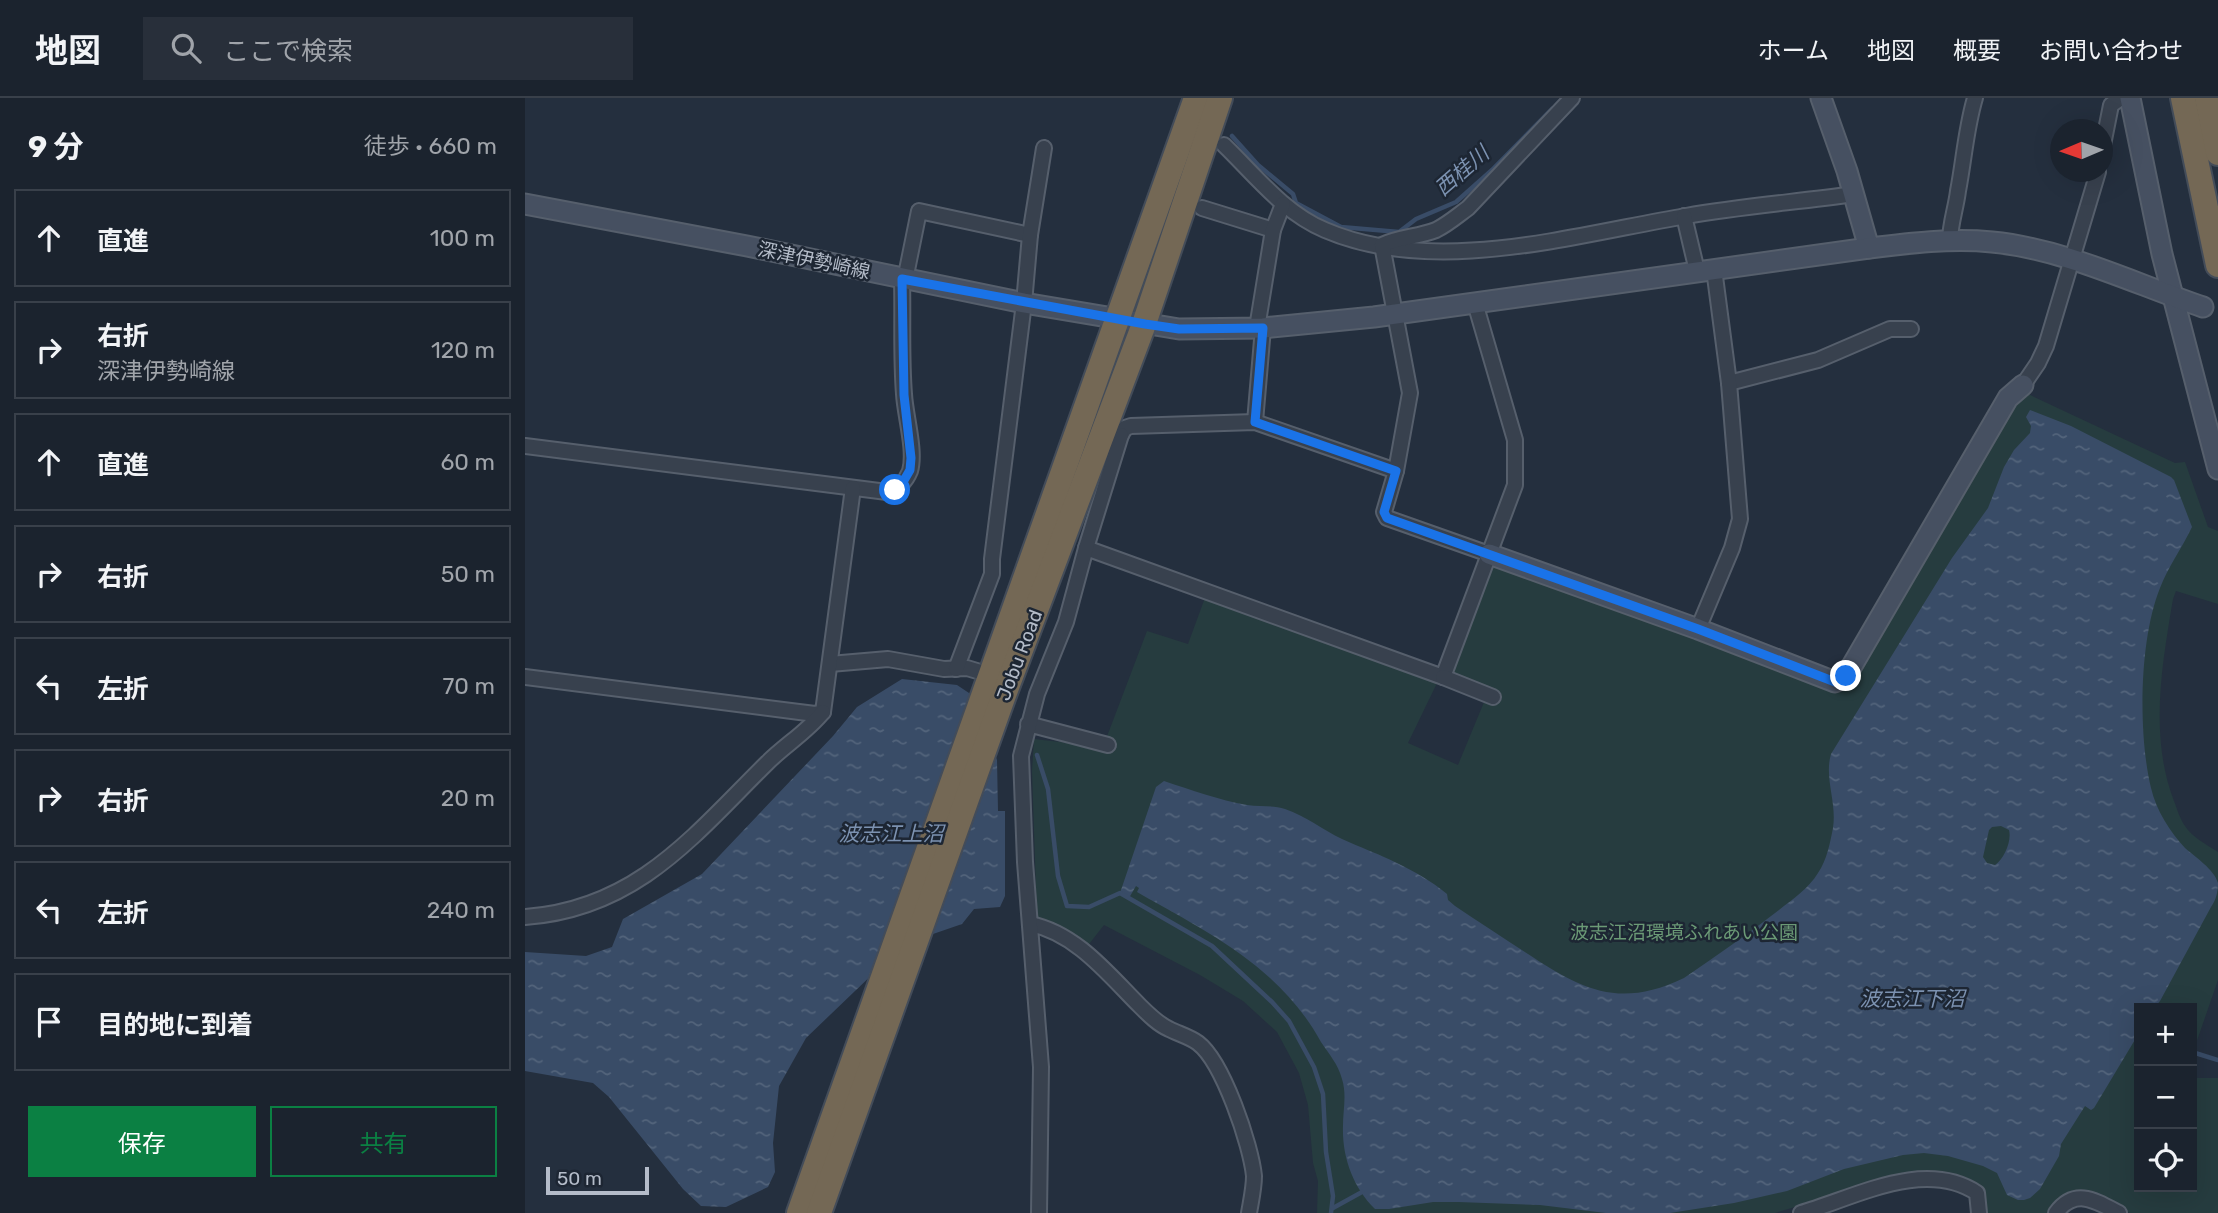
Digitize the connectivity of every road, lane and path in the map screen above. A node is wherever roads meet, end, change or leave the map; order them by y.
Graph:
1 (1196, 98) edge
2 (1220, 98) edge
3 (1572, 98) edge
4 (1821, 98) edge
5 (1975, 98) edge
6 (2121, 98) edge
7 (2130, 98) edge
8 (2183, 98) edge
9 (2207, 98) edge
10 (2108, 119) edge
11 (1224, 145) dead end
12 (1045, 148) dead end
13 (2218, 153) edge
14 (2095, 182) edge
15 (1854, 194) junction
16 (525, 204) edge
17 (1283, 204) junction
18 (1202, 208) dead end
19 (1684, 216) junction
20 (1273, 230) junction
21 (1030, 234) junction
22 (1950, 241) junction
23 (1383, 245) junction
24 (1868, 248) junction
25 (2073, 261) junction
26 (2218, 265) edge
27 (1705, 270) junction
28 (904, 280) junction
29 (2173, 296) junction
30 (1024, 303) junction
31 (1475, 303) junction
32 (2203, 307) dead end
33 (1394, 314) junction
34 (1117, 319) junction
35 (1145, 324) junction
36 (1260, 328) junction
37 (1911, 330) dead end
38 (1729, 383) junction
39 (2023, 385) joint
40 (1255, 422) junction
41 (1114, 431) junction
42 (525, 446) edge
43 (2218, 469) edge
44 (1396, 471) junction
45 (853, 488) junction
46 (1086, 548) junction
47 (1489, 554) junction
48 (1698, 629) junction
49 (830, 664) junction
50 (955, 669) junction
51 (525, 677) edge
52 (1443, 677) junction
53 (1006, 687) junction
54 (1493, 697) dead end
55 (823, 712) junction
56 (1028, 724) junction
57 (1108, 746) dead end
58 (525, 917) edge
59 (1030, 924) junction
60 (873, 1033) junction
61 (799, 1213) edge
62 (819, 1213) edge
63 (1039, 1213) edge
64 (1249, 1213) edge
65 (1801, 1213) edge
66 (1979, 1213) edge
67 (2056, 1213) edge
68 (2119, 1213) edge

1 - 34 highway, Jobu Road
2 - 35 highway, Jobu Road
3 - 23 street
4 - 15 street
5 - 22 street
6 - 10 street
7 - 29 street
8 - 26 highway
9 - 13 highway
11 - 17 street
12 - 21 street
14 - 25 street
15 - 19 street
15 - 24 street
16 - 28 street, 深津伊勢崎線
17 - 20 street
17 - 23 street
18 - 20 street
19 - 23 street
19 - 27 street
20 - 36 street
21 - 28 street
21 - 30 street
22 - 24 street, 深津伊勢崎線
22 - 25 street, 深津伊勢崎線
23 - 33 street
24 - 27 street, 深津伊勢崎線
25 - 29 street, 深津伊勢崎線
25 - 39 street
27 - 31 street, 深津伊勢崎線
27 - 38 street
28 - 30 street, 深津伊勢崎線
28 - 45 street
29 - 32 street, 深津伊勢崎線
29 - 43 street
30 - 34 street, 深津伊勢崎線
30 - 50 street
31 - 33 street, 深津伊勢崎線
31 - 47 street
33 - 36 street, 深津伊勢崎線
33 - 44 street
34 - 35 street, 深津伊勢崎線
34 - 53 highway, Jobu Road
35 - 36 street, 深津伊勢崎線
35 - 41 highway, Jobu Road
36 - 40 street
37 - 38 street
38 - 48 street
39 - 48 street
40 - 41 street
40 - 44 street
41 - 46 street
41 - 53 highway, Jobu Road
42 - 45 street
44 - 47 street
45 - 49 street
46 - 52 street
46 - 53 street
47 - 48 street
47 - 52 street
49 - 50 street
49 - 55 street
50 - 53 street
51 - 55 street
52 - 54 street
53 - 56 street
53 - 60 highway, Jobu Road
55 - 58 street
56 - 57 street
56 - 59 street
59 - 63 street
59 - 64 street
60 - 61 highway, Jobu Road
60 - 62 highway, Jobu Road
65 - 66 street
67 - 68 street

